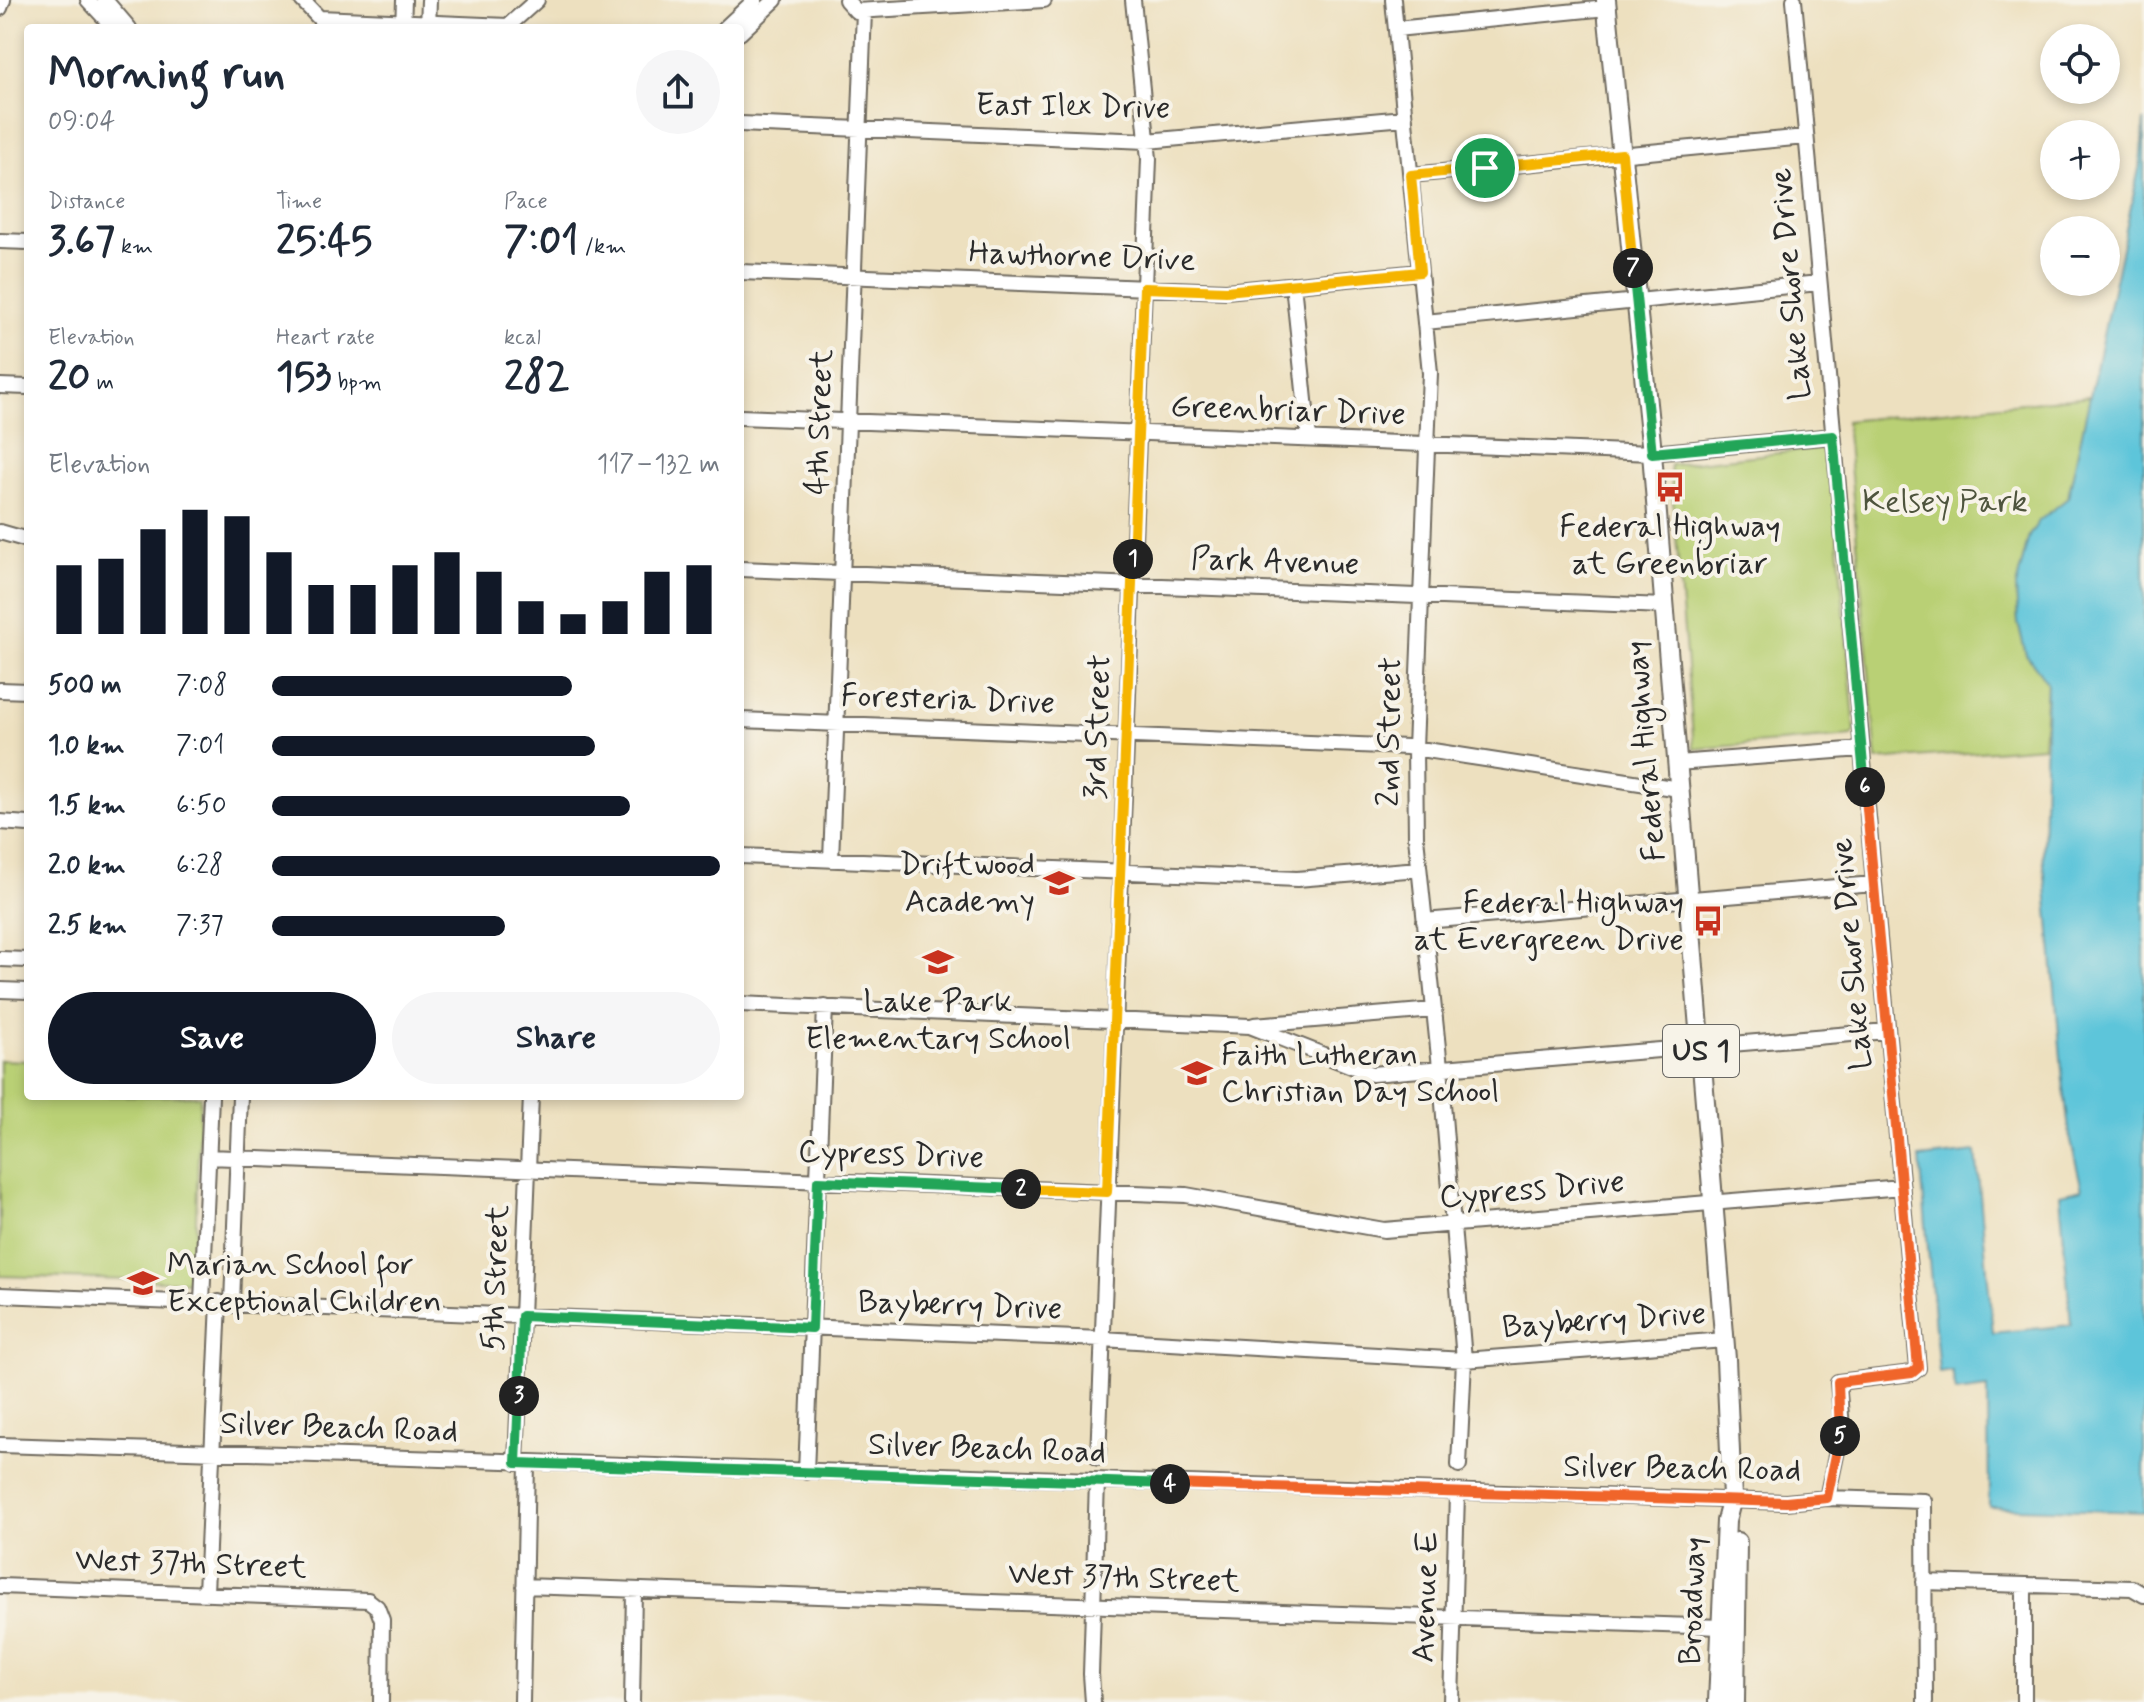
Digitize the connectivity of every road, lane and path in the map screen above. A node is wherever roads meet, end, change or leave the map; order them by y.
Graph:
1 (3, 0) edge
2 (88, 0) edge
3 (105, 0) edge
4 (302, 0) edge
5 (404, 0) edge
6 (429, 0) edge
7 (537, 0) edge
8 (755, 0) edge
9 (775, 0) edge
10 (846, 0) edge
11 (1044, 0) edge
12 (1133, 0) edge
13 (1393, 0) edge
14 (1794, 0) edge
15 (1607, 4) edge
16 (0, 8) edge
17 (864, 11) junction
18 (110, 24) edge
19 (126, 24) edge
20 (391, 24) edge
21 (403, 24) edge
22 (428, 24) edge
23 (510, 24) edge
24 (729, 24) edge
25 (744, 29) edge
26 (1396, 29) junction
27 (1405, 118) junction
28 (744, 124) edge
29 (860, 129) junction
30 (1805, 137) junction
31 (1147, 141) junction
32 (1622, 154) junction
33 (1411, 175) junction
34 (0, 241) edge
35 (24, 242) edge
36 (744, 272) edge
37 (1420, 272) junction
38 (854, 276) junction
39 (1819, 283) junction
40 (1293, 284) junction
41 (1144, 288) junction
42 (1636, 301) junction
43 (1425, 322) junction
44 (0, 386) edge
45 (24, 387) edge
46 (744, 417) edge
47 (848, 421) junction
48 (1138, 433) junction
49 (1833, 436) junction
50 (1309, 439) junction
51 (1428, 444) junction
52 (1652, 453) junction
53 (0, 532) edge
54 (24, 539) edge
55 (24, 541) edge
56 (0, 544) edge
57 (744, 569) edge
58 (842, 573) junction
59 (1132, 584) junction
60 (1421, 596) junction
61 (1664, 606) junction
62 (0, 690) edge
63 (24, 691) edge
64 (744, 720) edge
65 (836, 724) junction
66 (1126, 736) junction
67 (1415, 748) junction
68 (1862, 749) junction
69 (1677, 763) junction
70 (1679, 789) junction
71 (0, 822) edge
72 (24, 824) edge
73 (744, 856) edge
74 (831, 860) junction
75 (1419, 869) junction
76 (1120, 872) junction
77 (1874, 884) junction
78 (1688, 899) junction
79 (1424, 921) junction
80 (0, 959) edge
81 (24, 960) edge
82 (0, 990) edge
83 (24, 991) edge
84 (744, 1004) edge
85 (825, 1007) junction
86 (1434, 1010) junction
87 (1114, 1019) junction
88 (1250, 1026) junction
89 (1887, 1031) junction
90 (1701, 1047) junction
91 (1440, 1067) junction
92 (211, 1100) edge
93 (240, 1100) edge
94 (531, 1100) edge
95 (209, 1157) junction
96 (238, 1157) junction
97 (528, 1169) junction
98 (818, 1181) junction
99 (1902, 1187) junction
100 (1107, 1192) junction
101 (1713, 1203) junction
102 (1453, 1225) junction
103 (0, 1295) edge
104 (202, 1302) junction
105 (225, 1303) junction
106 (522, 1316) junction
107 (812, 1328) junction
108 (1102, 1339) junction
109 (1725, 1340) junction
110 (1464, 1360) junction
111 (0, 1445) edge
112 (210, 1451) junction
113 (1098, 1458) dead end
114 (522, 1463) junction
115 (1459, 1465) dead end
116 (806, 1472) junction
117 (1097, 1481) junction
118 (1457, 1494) junction
119 (1827, 1498) junction
120 (1732, 1501) junction
121 (1924, 1582) junction
122 (2024, 1585) junction
123 (0, 1586) edge
124 (524, 1586) junction
125 (634, 1590) junction
126 (206, 1592) junction
127 (2144, 1595) edge
128 (1093, 1605) junction
129 (1455, 1617) junction
130 (1722, 1627) junction
131 (1724, 1700) edge
132 (381, 1702) edge
133 (522, 1702) edge
134 (632, 1702) edge
135 (1093, 1702) edge
136 (1451, 1702) edge
137 (1925, 1702) edge
138 (2024, 1702) edge

1 - 16 street
2 - 18 street
3 - 19 street
4 - 20 street
5 - 21 street
6 - 22 street
7 - 23 street
8 - 24 street
9 - 25 street
10 - 17 street
11 - 17 street
12 - 31 street, 3rd Street
13 - 26 street, 2nd Street
14 - 30 street, Lake Shore Drive
15 - 26 street
15 - 32 main road, Federal Highway / US 1
17 - 29 street, 4th Street
26 - 27 street, 2nd Street
27 - 31 street, East Ilex Drive
27 - 33 street, 2nd Street
28 - 29 street, East Ilex Drive
29 - 31 street, East Ilex Drive
29 - 38 street, 4th Street
30 - 32 street
30 - 39 street, Lake Shore Drive
31 - 41 street, 3rd Street
32 - 33 street
32 - 42 main road, Federal Highway / US 1
33 - 37 street, 2nd Street
34 - 35 street
36 - 38 street, Hawthorne Drive
37 - 40 street, Hawthorne Drive
37 - 43 street, 2nd Street
38 - 41 street, Hawthorne Drive
38 - 47 street, 4th Street
39 - 42 street
39 - 49 street, Lake Shore Drive
40 - 41 street, Hawthorne Drive
40 - 50 street
41 - 48 street, 3rd Street
42 - 43 street
42 - 52 main road, Federal Highway / US 1
43 - 51 street, 2nd Street
44 - 45 street
46 - 47 street, Greenbriar Drive
47 - 48 street, Greenbriar Drive
47 - 58 street, 4th Street
48 - 50 street, Greenbriar Drive
48 - 59 street, 3rd Street
49 - 52 street, Greenbriar Drive
49 - 68 street, Lake Shore Drive
50 - 51 street, Greenbriar Drive
51 - 52 street, Greenbriar Drive
51 - 60 street, 2nd Street
52 - 61 main road, Federal Highway / US 1
53 - 54 street
55 - 56 street
57 - 58 street, Park Avenue
58 - 59 street, Park Avenue
58 - 65 street, 4th Street
59 - 60 street, Park Avenue
59 - 66 street, 3rd Street
60 - 61 street, Park Avenue
60 - 67 street, 2nd Street
61 - 69 main road, Federal Highway / US 1
62 - 63 street
64 - 65 street, Foresteria Drive
65 - 66 street, Foresteria Drive
65 - 74 street, 4th Street
66 - 67 street, Foresteria Drive
66 - 76 street, 3rd Street
67 - 70 street, Foresteria Drive
67 - 75 street, 2nd Street
68 - 69 street
68 - 77 street, Lake Shore Drive
69 - 70 main road, Federal Highway / US 1
70 - 78 main road, Federal Highway / US 1
71 - 72 street
73 - 74 street
74 - 76 street
75 - 76 street
75 - 79 street, 2nd Street
76 - 87 street, 3rd Street
77 - 78 street
77 - 89 street, Lake Shore Drive
78 - 79 street
78 - 90 main road, Federal Highway / US 1
79 - 86 street, 2nd Street
80 - 81 street
82 - 83 street
84 - 85 street
85 - 87 street
85 - 98 street
86 - 88 street
86 - 91 street, 2nd Street
87 - 88 street
87 - 100 street, 3rd Street
88 - 91 street
89 - 90 street
89 - 99 street, Lake Shore Drive
90 - 91 street
90 - 101 main road, Federal Highway / US 1
91 - 102 street, 2nd Street
92 - 95 street
93 - 96 street
94 - 97 street, 5th Street
95 - 96 street, Cypress Drive
95 - 104 street
96 - 97 street, Cypress Drive
96 - 105 street
97 - 98 street, Cypress Drive
97 - 106 street, 5th Street
98 - 100 street, Cypress Drive
98 - 107 street
99 - 101 street, Cypress Drive
99 - 119 street, Lake Shore Drive
100 - 102 street, Cypress Drive
100 - 108 street, 3rd Street
101 - 102 street, Cypress Drive
101 - 109 main road, Federal Highway / US 1
102 - 110 street, 2nd Street
103 - 104 street, Bayberry Drive
104 - 105 street, Bayberry Drive
105 - 106 street, Bayberry Drive
105 - 112 street
106 - 107 street, Bayberry Drive
106 - 114 street, 5th Street
107 - 108 street, Bayberry Drive
107 - 116 street
108 - 110 street, Bayberry Drive
108 - 113 street, 3rd Street
109 - 110 street, Bayberry Drive
109 - 120 main road, Federal Highway / US 1
110 - 115 street, 2nd Street
111 - 112 street, Silver Beach Road
112 - 114 street, Silver Beach Road
112 - 126 street
114 - 116 street, Silver Beach Road
114 - 124 street, 5th Street
116 - 117 street, Silver Beach Road
117 - 118 street, Silver Beach Road
117 - 128 street
118 - 120 street, Silver Beach Road
118 - 129 street, Avenue E
119 - 120 street, Silver Beach Road
119 - 121 street, Silver Beach Road
120 - 130 main road, Broadway / US 1
120 - 131 main road, Broadway / US 1
121 - 122 street
121 - 137 street
122 - 127 street
122 - 138 street
123 - 126 street, West 37th Street
124 - 125 street, West 37th Street
124 - 133 street, 5th Street
125 - 128 street, West 37th Street
125 - 134 street
126 - 132 street, West 37th Street
128 - 129 street, West 37th Street
128 - 135 street
129 - 130 street, West 37th Street
129 - 136 street, Avenue E
130 - 131 main road, Broadway / US 1

